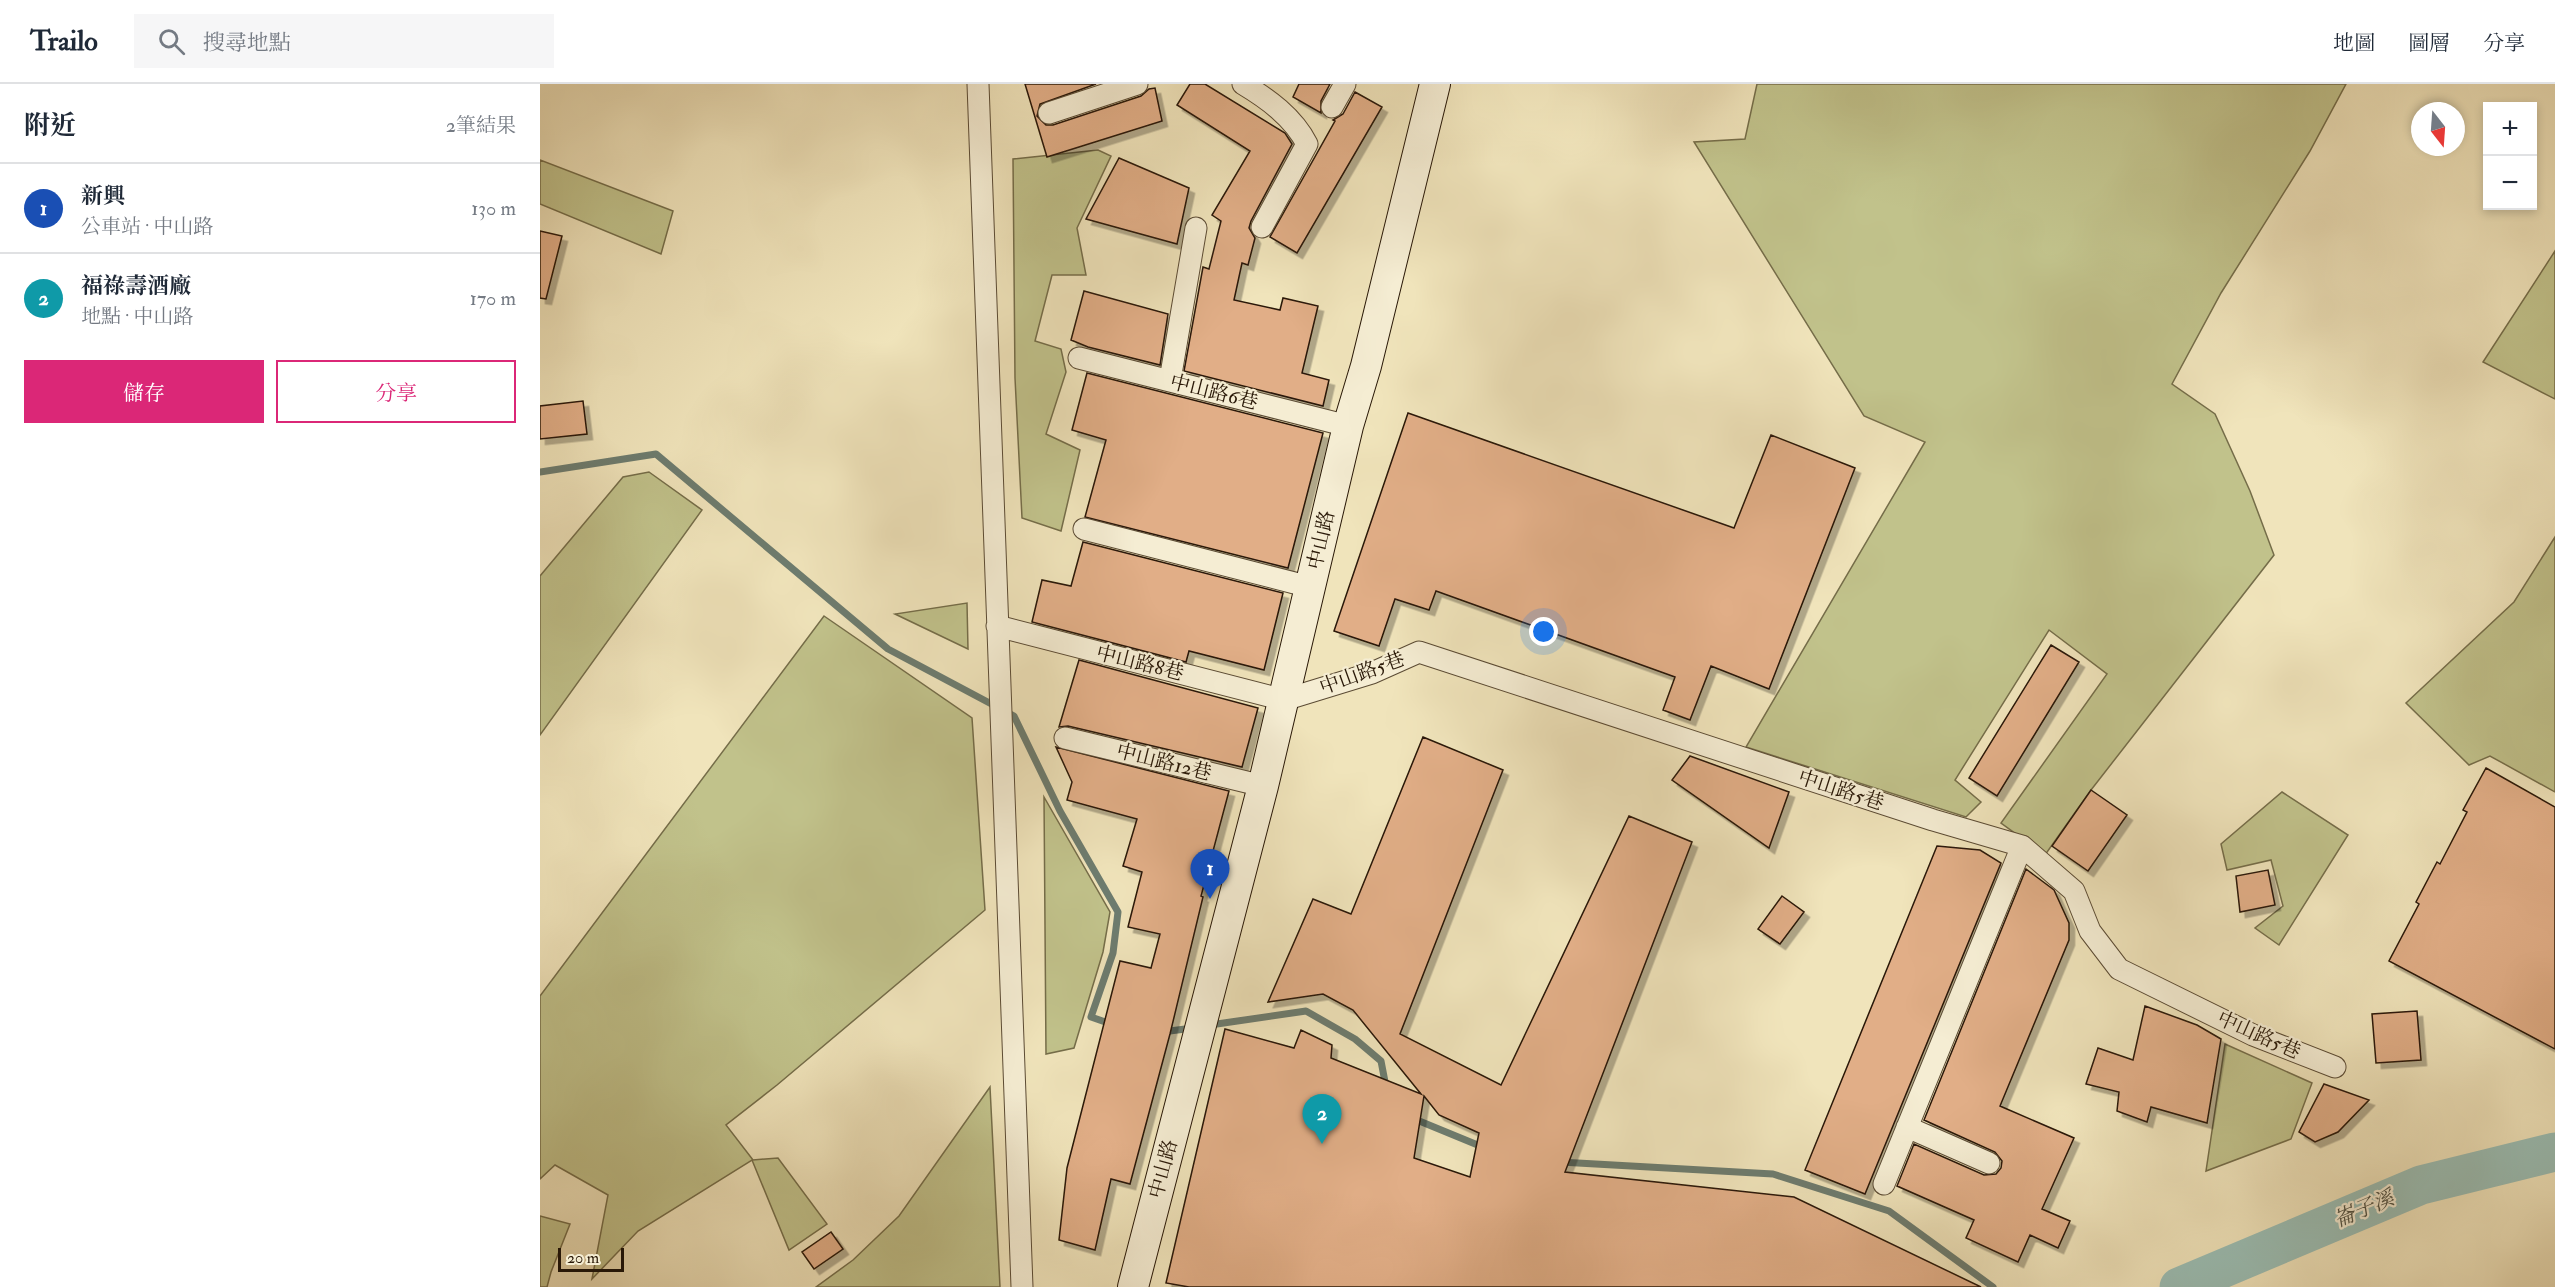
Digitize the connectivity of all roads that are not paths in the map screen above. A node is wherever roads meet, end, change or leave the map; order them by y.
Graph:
1 (978, 84) edge
2 (1137, 84) edge
3 (1242, 84) edge
4 (1345, 84) edge
5 (1435, 84) edge
6 (1332, 107) dead end
7 (1049, 113) dead end
8 (1262, 226) dead end
9 (1196, 228) dead end
10 (1079, 358) dead end
11 (1170, 380) junction
12 (1348, 426) junction
13 (1084, 529) dead end
14 (1310, 587) junction
15 (997, 626) junction
16 (1284, 700) junction
17 (1065, 738) dead end
18 (1263, 786) junction
19 (2022, 846) junction
20 (2335, 1067) dead end
21 (1907, 1127) junction
22 (1989, 1163) dead end
23 (1884, 1184) dead end
24 (1022, 1287) edge
25 (1133, 1287) edge

1 - 15 street
2 - 7 street
3 - 8 street
4 - 6 street
5 - 12 main road, 中山路
9 - 11 street
10 - 11 street, 中山路6巷
11 - 12 street, 中山路6巷
12 - 14 main road, 中山路
13 - 14 street
14 - 16 main road, 中山路
15 - 16 street, 中山路8巷
15 - 24 street
16 - 18 main road, 中山路
16 - 19 street, 中山路5巷
17 - 18 street, 中山路12巷
18 - 25 main road, 中山路
19 - 20 street, 中山路5巷
19 - 21 street
21 - 22 street
21 - 23 street

